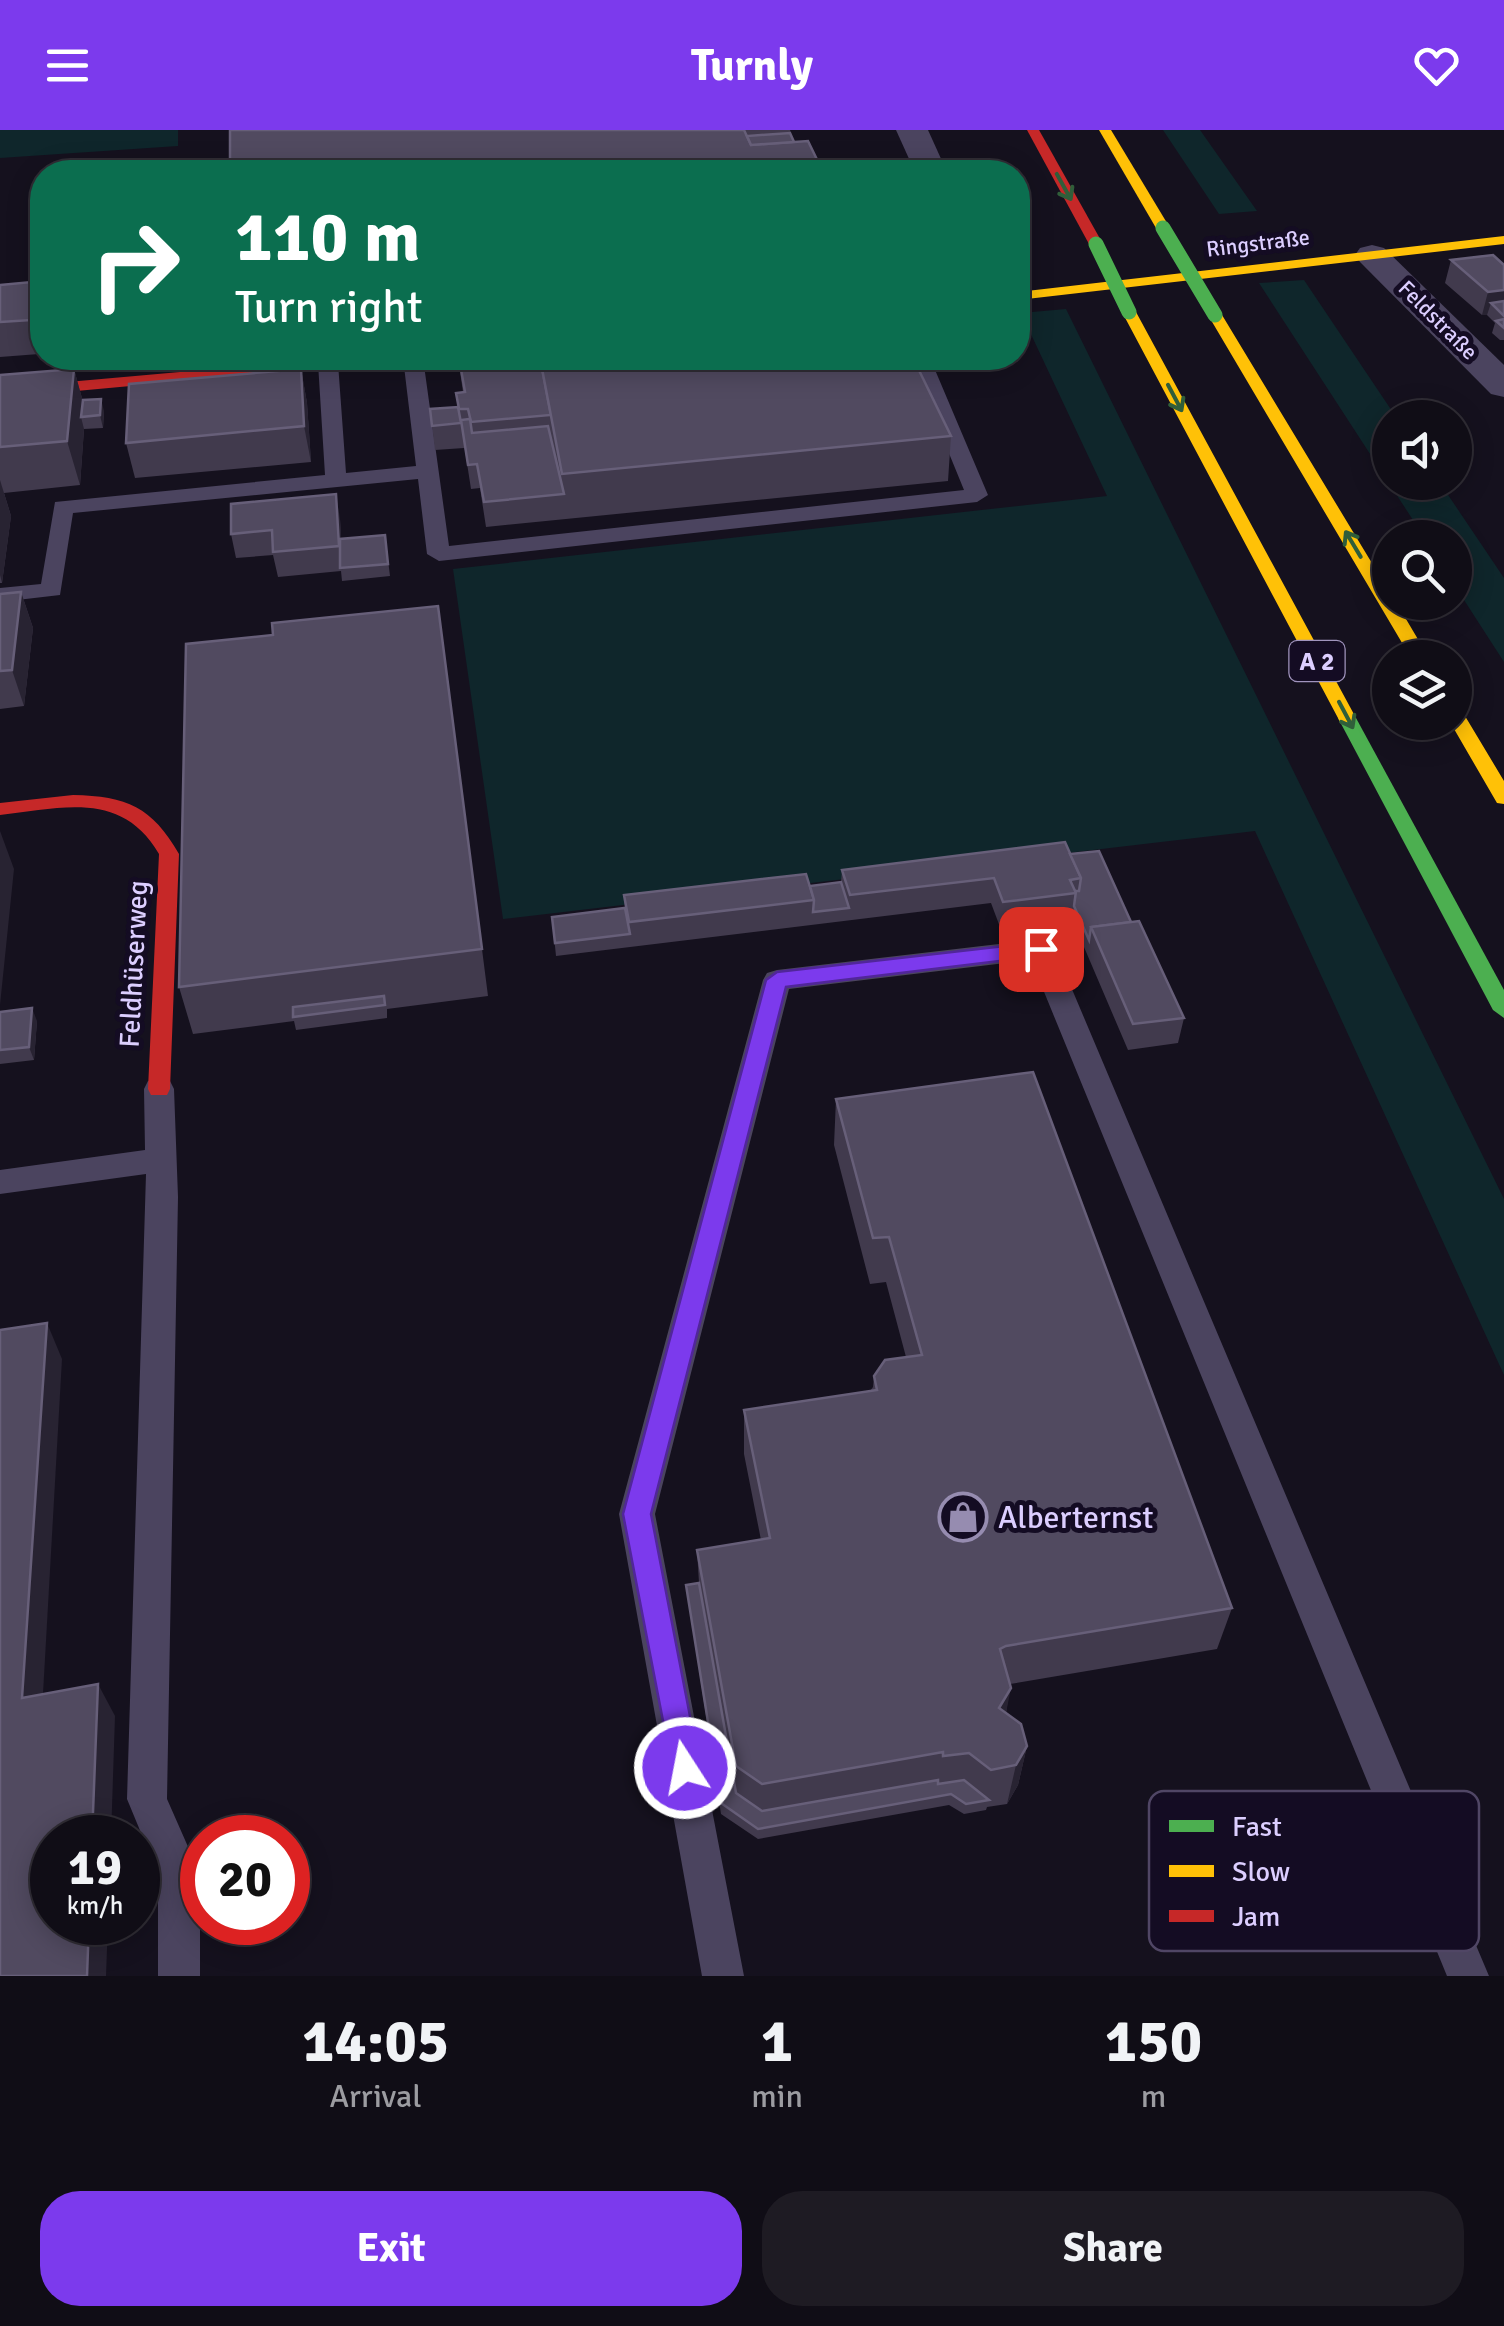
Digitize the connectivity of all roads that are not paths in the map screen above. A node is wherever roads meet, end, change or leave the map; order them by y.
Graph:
1 (912, 130) edge
2 (1033, 130) edge
3 (1105, 130) edge
4 (926, 160) edge
5 (1504, 240) edge
6 (1372, 255) junction
7 (1030, 295) edge
8 (251, 370) edge
9 (328, 370) edge
10 (414, 370) edge
11 (925, 370) edge
12 (1504, 386) edge
13 (0, 393) edge
14 (426, 472) junction
15 (336, 481) junction
16 (0, 595) edge
17 (1409, 640) edge
18 (1469, 740) edge
19 (1504, 798) edge
20 (0, 809) edge
21 (1504, 1010) edge
22 (159, 1089) joint
23 (159, 1160) junction
24 (0, 1182) edge
25 (1391, 1791) edge
26 (1458, 1951) edge
27 (178, 1976) edge
28 (723, 1976) edge
29 (1468, 1976) edge

1 - 4 street
2 -> 21 main road, A 2, bridge
17 -> 3 main road, bridge
5 - 6 main road, Ringstraße
6 - 7 main road, Ringstraße
6 - 12 street, Feldstraße
8 - 13 main road
9 - 15 lane
10 - 14 lane
11 - 14 lane
14 - 15 lane
15 - 16 lane
18 - 19 main road
20 - 22 main road, Feldhüserweg
22 - 23 lane
23 - 24 lane
23 - 27 lane
25 - 28 lane
26 - 29 lane

